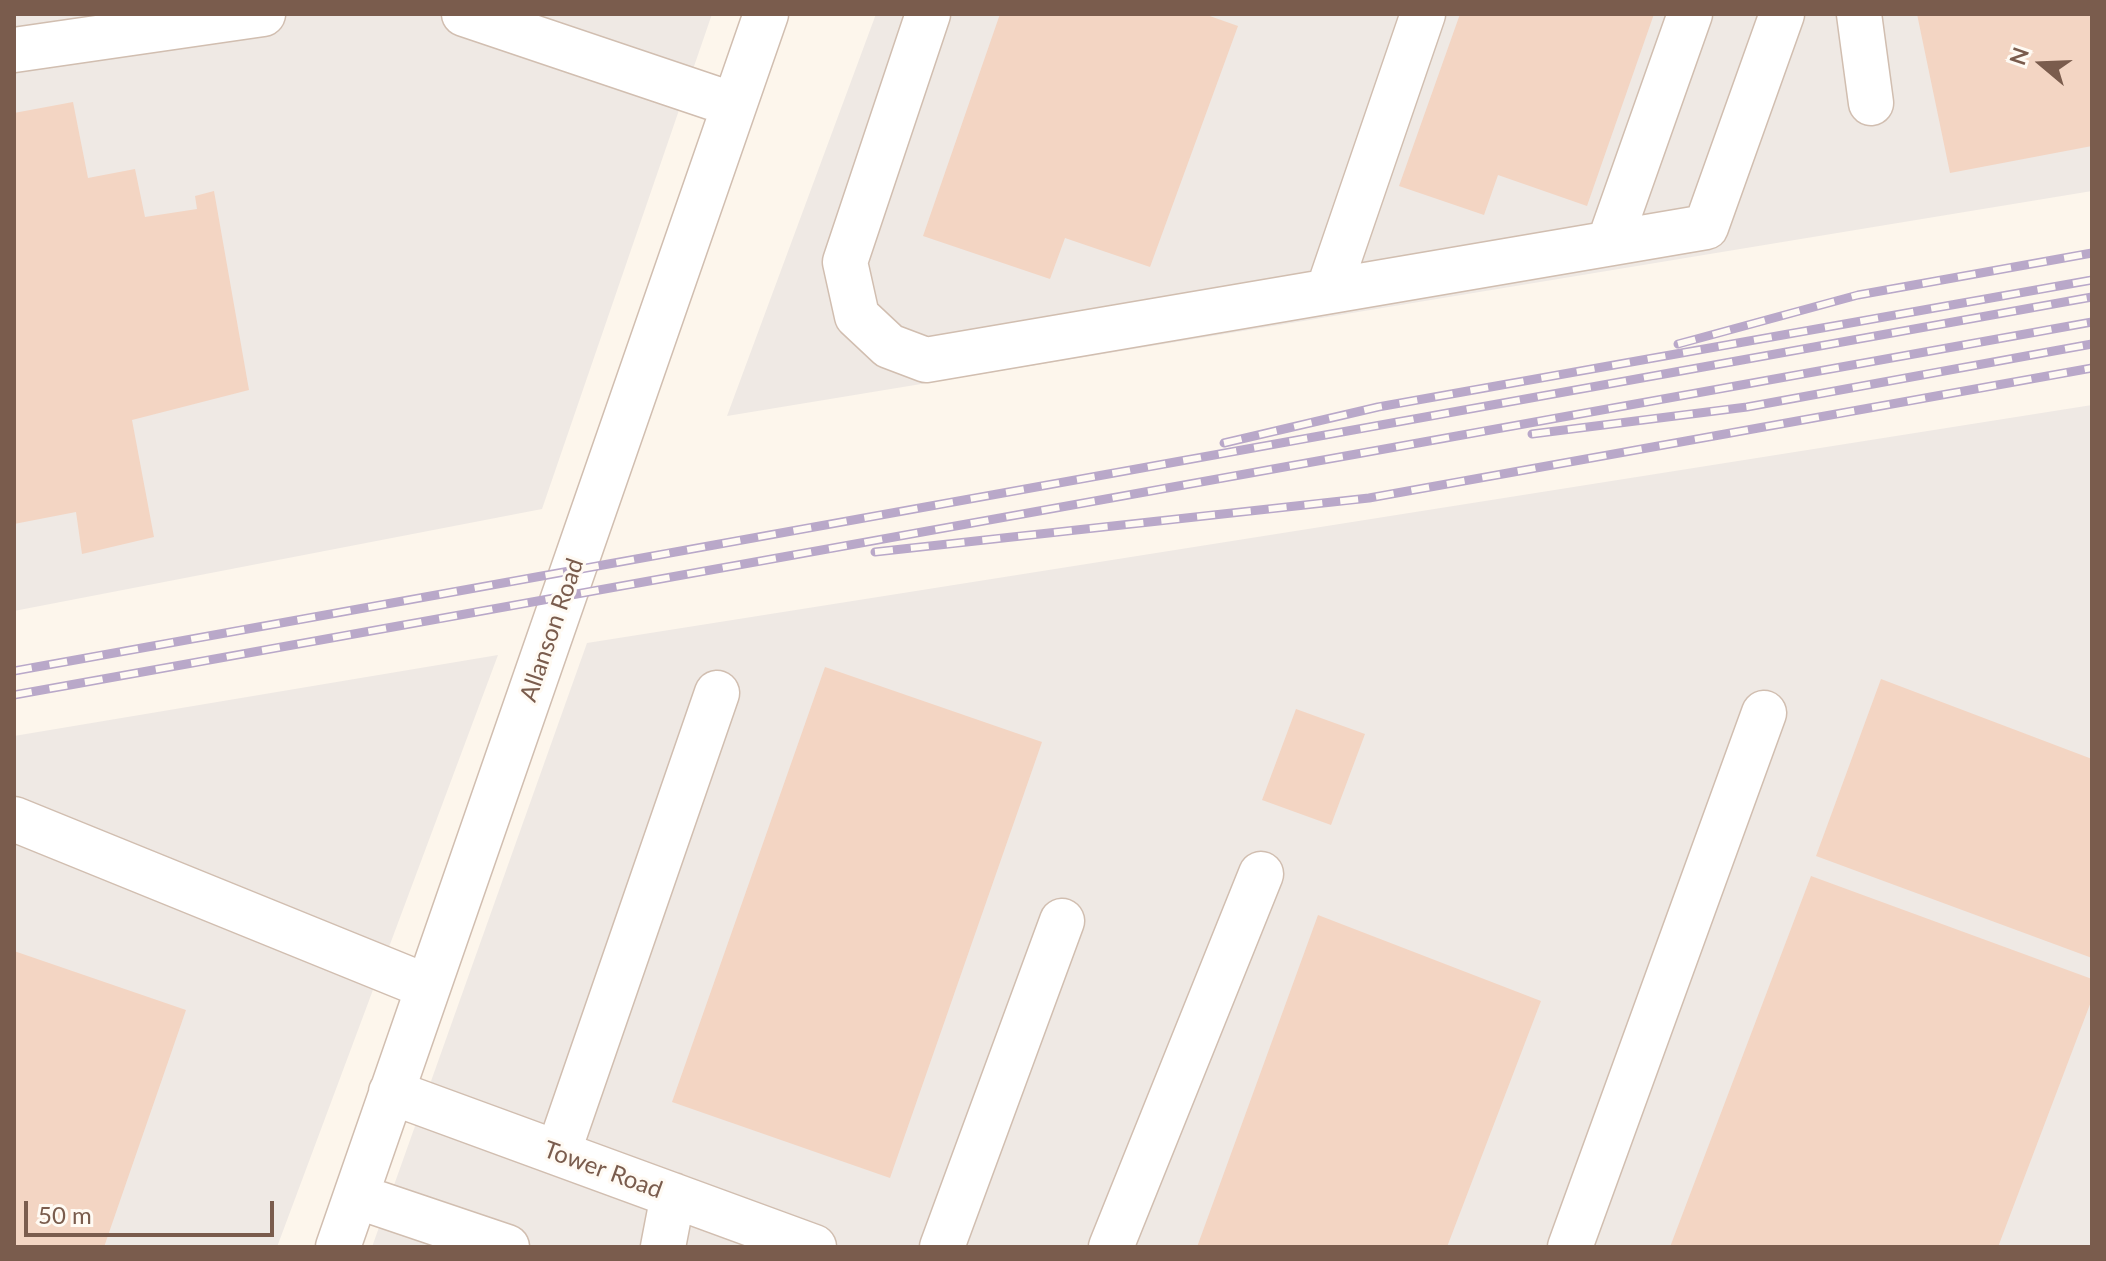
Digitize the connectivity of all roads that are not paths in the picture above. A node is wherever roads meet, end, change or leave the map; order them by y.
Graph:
1 (263, 14) edge
2 (464, 14) edge
3 (766, 14) edge
4 (928, 14) edge
5 (1423, 14) edge
6 (1690, 14) edge
7 (1782, 14) edge
8 (1859, 14) edge
9 (205, 19) edge
10 (14, 50) edge
11 (1871, 103) dead end
12 (734, 105) junction
13 (1609, 243) junction
14 (1328, 291) junction
15 (717, 693) dead end
16 (1764, 713) dead end
17 (14, 819) edge
18 (1261, 874) dead end
19 (1062, 921) dead end
20 (428, 987) junction
21 (391, 1092) junction
22 (558, 1153) junction
23 (673, 1195) junction
24 (356, 1196) junction
25 (338, 1247) edge
26 (507, 1247) edge
27 (663, 1247) edge
28 (814, 1247) edge
29 (942, 1247) edge
30 (1111, 1247) edge
31 (1570, 1247) edge

1 - 9 street
2 - 12 street
3 - 12 street, Allanson Road
4 - 14 street
5 - 14 street
6 - 13 street
7 - 13 street
8 - 11 street
9 - 10 street
12 - 20 street, Allanson Road
13 - 14 street
15 - 22 street
16 - 31 street
17 - 20 street
18 - 30 street
19 - 29 street
20 - 21 street, Allanson Road
21 - 22 street, Tower Road
21 - 24 street, Allanson Road
22 - 23 street, Tower Road
23 - 27 street
23 - 28 street, Tower Road
24 - 25 street, Allanson Road
24 - 26 street

